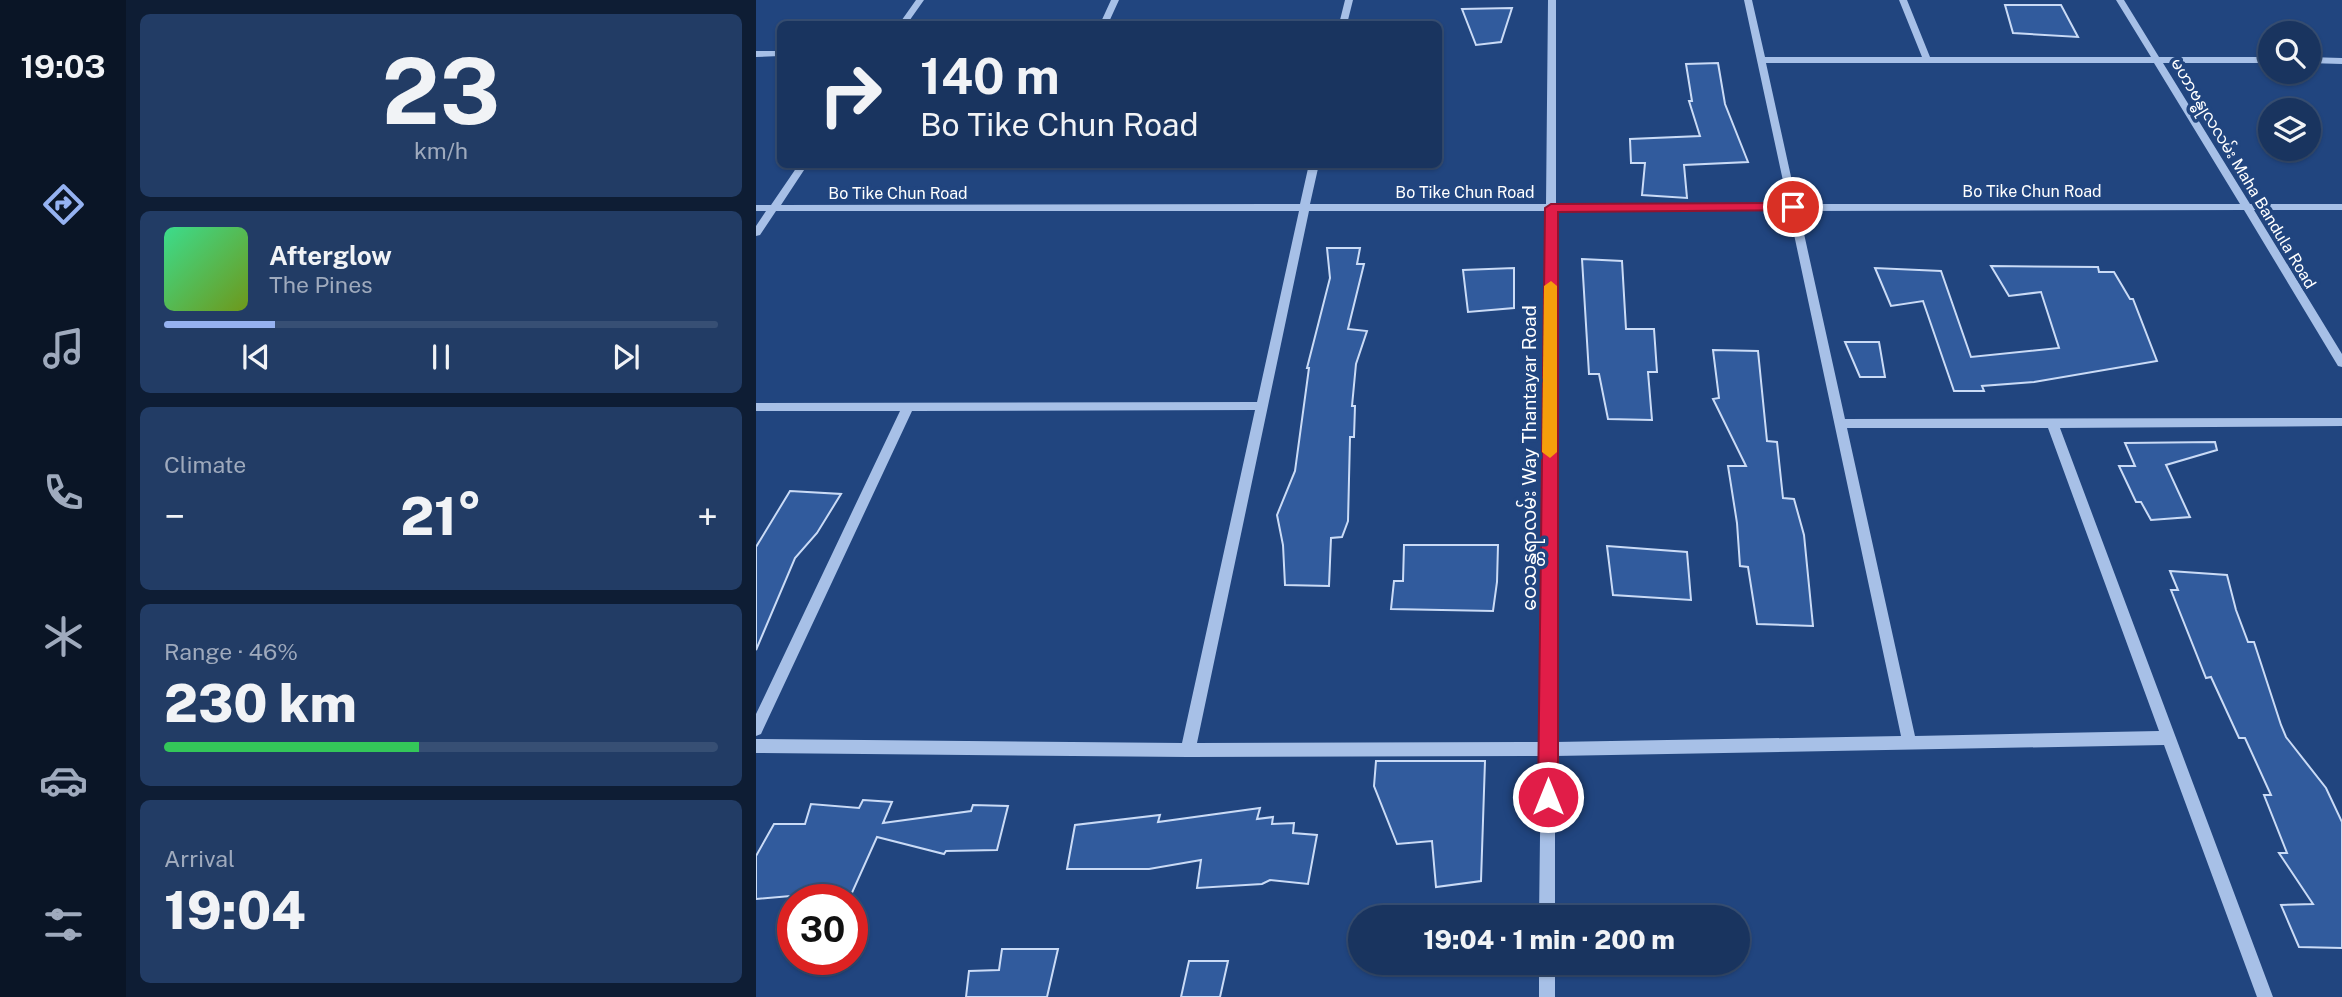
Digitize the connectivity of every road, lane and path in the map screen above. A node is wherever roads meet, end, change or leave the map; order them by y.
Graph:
1 (920, 0) edge
2 (1115, 0) edge
3 (1349, 0) edge
4 (1552, 0) edge
5 (1748, 0) edge
6 (1903, 0) edge
7 (2120, 0) edge
8 (904, 21) edge
9 (1105, 21) edge
10 (1344, 21) edge
11 (756, 54) edge
12 (777, 54) edge
13 (1761, 60) junction
14 (1927, 60) junction
15 (2156, 60) junction
16 (2258, 60) edge
17 (2321, 61) edge
18 (2342, 61) edge
19 (801, 168) edge
20 (1313, 168) edge
21 (1793, 207) junction
22 (2247, 207) junction
23 (2342, 207) edge
24 (756, 208) edge
25 (773, 208) junction
26 (1551, 208) junction
27 (1304, 209) junction
28 (756, 233) edge
29 (2342, 363) edge
30 (1262, 406) junction
31 (756, 407) edge
32 (908, 407) junction
33 (2342, 422) edge
34 (2052, 423) junction
35 (1840, 424) junction
36 (756, 729) edge
37 (2169, 738) junction
38 (1909, 741) junction
39 (756, 746) edge
40 (1548, 749) junction
41 (1188, 750) junction
42 (1547, 905) edge
43 (1547, 975) edge
44 (1547, 997) edge
45 (2265, 997) edge

1 - 8 street
2 - 9 street
3 - 10 street
4 - 26 street, ဝေသန္တရာလမ်း Way Thantayar Road
5 - 13 street
6 - 14 street
7 - 15 street, မဟာဗန္ဓုလလမ်း Maha Bandula Road
11 - 12 street
13 - 14 street
13 - 21 street
14 - 15 street
15 - 16 street
15 - 22 street, မဟာဗန္ဓုလလမ်း Maha Bandula Road
17 - 18 street
19 - 25 street
20 - 27 street
21 - 22 street, Bo Tike Chun Road
21 - 26 street, Bo Tike Chun Road
21 - 35 street
22 - 23 street, Bo Tike Chun Road
22 - 29 street, မဟာဗန္ဓုလလမ်း Maha Bandula Road
24 - 25 street, Bo Tike Chun Road
25 - 27 street, Bo Tike Chun Road
25 - 28 street
26 - 27 street, Bo Tike Chun Road
26 - 40 street, ဝေသန္တရာလမ်း Way Thantayar Road
27 - 30 street
30 - 32 street
30 - 41 street
31 - 32 street
32 - 36 street
33 - 34 street
34 - 35 street
34 - 37 street
35 - 38 street
37 - 38 street
37 - 45 street
38 - 40 street
39 - 41 street
40 - 41 street
40 - 42 street, ဝေသန္တရာလမ်း Way Thantayar Road
43 - 44 street

